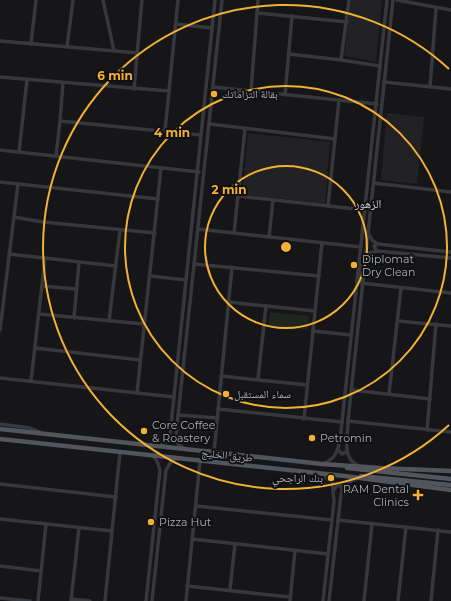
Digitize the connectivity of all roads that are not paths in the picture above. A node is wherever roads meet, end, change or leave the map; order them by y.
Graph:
1 (36, 0) edge
2 (72, 0) edge
3 (103, 0) edge
4 (142, 0) edge
5 (178, 0) edge
6 (215, 0) edge
7 (222, 0) edge
8 (258, 0) edge
9 (349, 0) edge
10 (387, 0) edge
11 (393, 0) edge
12 (397, 0) edge
13 (436, 8) junction
14 (451, 10) edge
15 (258, 13) junction
16 (292, 16) junction
17 (347, 22) junction
18 (176, 24) junction
19 (212, 28) junction
20 (0, 41) edge
21 (31, 44) junction
22 (68, 47) junction
23 (114, 51) junction
24 (138, 52) junction
25 (289, 54) junction
26 (341, 60) junction
27 (380, 66) junction
28 (0, 78) edge
29 (27, 80) junction
30 (384, 82) junction
31 (63, 83) junction
32 (213, 87) junction
33 (430, 88) junction
34 (134, 89) junction
35 (451, 89) edge
36 (169, 91) junction
37 (251, 91) junction
38 (285, 95) junction
39 (339, 100) junction
40 (376, 104) junction
41 (382, 105) junction
42 (60, 121) junction
43 (209, 124) junction
44 (245, 129) junction
45 (165, 131) junction
46 (201, 135) junction
47 (335, 138) junction
48 (0, 150) edge
49 (19, 152) junction
50 (56, 156) junction
51 (161, 168) junction
52 (197, 172) junction
53 (204, 173) junction
54 (0, 182) edge
55 (374, 183) junction
56 (18, 184) junction
57 (451, 192) edge
58 (238, 196) junction
59 (158, 199) junction
60 (273, 200) junction
61 (328, 206) junction
62 (365, 210) junction
63 (14, 217) junction
64 (198, 229) junction
65 (120, 230) junction
66 (155, 233) junction
67 (234, 234) junction
68 (368, 234) junction
69 (269, 237) junction
70 (322, 243) junction
71 (378, 244) junction
72 (361, 247) junction
73 (377, 251) junction
74 (451, 252) edge
75 (9, 254) junction
76 (45, 258) junction
77 (451, 258) edge
78 (360, 259) junction
79 (366, 259) junction
80 (79, 262) junction
81 (194, 264) junction
82 (116, 266) junction
83 (232, 267) junction
84 (150, 276) junction
85 (319, 276) junction
86 (186, 280) junction
87 (363, 283) junction
88 (42, 286) junction
89 (401, 288) junction
90 (76, 289) junction
91 (451, 293) edge
92 (2, 302) edge
93 (228, 302) junction
94 (266, 306) junction
95 (315, 311) junction
96 (39, 314) junction
97 (74, 318) junction
98 (109, 321) junction
99 (398, 321) junction
100 (144, 324) junction
101 (436, 324) junction
102 (451, 326) edge
103 (0, 330) edge
104 (313, 331) junction
105 (351, 335) junction
106 (35, 348) junction
107 (140, 360) junction
108 (221, 376) junction
109 (0, 378) edge
110 (258, 380) junction
111 (31, 382) junction
112 (307, 385) junction
113 (352, 390) junction
114 (137, 393) junction
115 (390, 394) junction
116 (174, 397) junction
117 (430, 398) junction
118 (218, 409) junction
119 (178, 415) junction
120 (218, 418) junction
121 (304, 418) junction
122 (172, 419) junction
123 (348, 421) junction
124 (342, 422) junction
125 (178, 423) junction
126 (0, 426) edge
127 (426, 430) junction
128 (451, 432) edge
129 (46, 435) junction
130 (0, 439) edge
131 (158, 446) junction
132 (186, 449) junction
133 (338, 450) junction
134 (347, 450) junction
135 (120, 452) junction
136 (214, 452) junction
137 (153, 456) junction
138 (176, 459) junction
139 (200, 461) junction
140 (322, 464) junction
141 (334, 465) junction
142 (362, 467) junction
143 (451, 471) edge
144 (319, 474) junction
145 (345, 476) junction
146 (360, 478) junction
147 (451, 479) edge
148 (0, 484) edge
149 (451, 485) edge
150 (451, 490) edge
151 (334, 492) junction
152 (342, 492) junction
153 (116, 497) junction
154 (196, 506) junction
155 (0, 519) edge
156 (332, 520) junction
157 (338, 520) junction
158 (46, 524) junction
159 (372, 524) junction
160 (406, 527) junction
161 (79, 528) junction
162 (438, 530) junction
163 (112, 531) junction
164 (451, 532) edge
165 (192, 539) junction
166 (235, 544) junction
167 (295, 550) junction
168 (328, 554) junction
169 (0, 566) edge
170 (41, 571) junction
171 (187, 586) junction
172 (230, 590) junction
173 (0, 598) edge
174 (290, 599) edge
175 (71, 600) edge
176 (30, 601) edge
177 (38, 601) edge
178 (90, 601) edge
179 (105, 601) edge
180 (146, 601) edge
181 (152, 601) edge
182 (186, 601) edge
183 (323, 601) edge
184 (329, 601) edge
185 (364, 601) edge
186 (398, 601) edge
187 (431, 601) edge

1 - 21 street
2 - 22 street
3 - 23 street
4 - 24 street
5 - 18 street
6 - 19 street
7 - 32 street
8 - 15 street
9 - 17 street
10 - 27 street
11 - 30 street
12 - 13 street
13 - 14 street
13 - 33 street
15 - 16 street
15 - 37 street
16 - 17 street
16 - 25 street
17 - 26 street
18 - 19 street
18 - 36 street
19 - 46 street
20 - 21 street
21 - 22 street
22 - 23 street
23 - 24 street
24 - 34 street
25 - 26 street
25 - 38 street
26 - 27 street
27 - 40 street
28 - 29 street
29 - 31 street
29 - 49 street
30 - 33 street
30 - 41 street
31 - 34 street
31 - 42 street
32 - 37 street
32 - 43 street
33 - 35 street
34 - 36 street
36 - 45 street
37 - 38 street
38 - 39 street
39 - 40 street
39 - 47 street
40 - 41 street
40 - 62 street
41 - 55 street
42 - 45 street
42 - 50 street
43 - 44 street
43 - 53 street
44 - 47 street
44 - 58 street
45 - 46 street
46 - 52 street
47 - 61 street
48 - 49 street
49 - 50 street
50 - 51 street
51 - 52 street
51 - 59 street
52 - 53 street
52 - 86 street
53 - 64 street
54 - 56 street
55 - 57 street
55 - 68 street
56 - 59 street
56 - 63 street
58 - 60 street
58 - 67 street
59 - 66 street
60 - 61 street
60 - 69 street
61 - 62 street
62 - 72 street
63 - 65 street
63 - 75 street
64 - 67 street
64 - 81 street
65 - 66 street
65 - 82 street
66 - 84 street
67 - 69 street
68 - 71 street
68 - 79 street
69 - 70 street
70 - 72 street
70 - 85 street
71 - 73 street
71 - 74 street
72 - 78 street
73 - 77 street
73 - 79 street
75 - 76 street
75 - 92 street
76 - 80 street
76 - 88 street
78 - 87 street
78 - 105 street
79 - 87 street
80 - 82 street
80 - 90 street
81 - 83 street
81 - 119 street
82 - 98 street
83 - 85 street
83 - 93 street
84 - 86 street
84 - 100 street
85 - 95 street
86 - 116 street
87 - 89 street
87 - 113 street
88 - 90 street
88 - 96 street
89 - 91 street
89 - 99 street
90 - 97 street
92 - 103 street
93 - 94 street
93 - 108 street
94 - 95 street
94 - 110 street
95 - 104 street
96 - 97 street
96 - 106 street
97 - 98 street
98 - 100 street
99 - 101 street
99 - 115 street
100 - 107 street
101 - 102 street
101 - 117 street
104 - 105 street
104 - 112 street
105 - 124 street
106 - 107 street
106 - 111 street
107 - 114 street
108 - 110 street
108 - 118 street
109 - 111 street
110 - 112 street
111 - 114 street
112 - 121 street
113 - 115 street
113 - 123 street
114 - 116 street
115 - 117 street
116 - 122 street
117 - 127 street
118 - 120 street
118 - 121 street
119 - 120 street
119 - 125 street
120 - 136 street
121 - 124 street
122 - 125 street
122 - 131 street
123 - 127 street
123 - 134 street
124 - 133 street
125 - 132 street
126 - 129 main road, طريق الخليج
126 - 129 street
127 - 128 street
129 - 131 main road, طريق الخليج
130 - 135 main road, طريق الخليج
131 - 132 main road, طريق الخليج
132 - 136 main road, طريق الخليج
133 - 134 street
133 - 140 street
134 - 142 street
135 - 137 main road, طريق الخليج
135 - 153 street
136 - 140 main road, طريق الخليج
137 - 138 main road, طريق الخليج
137 - 180 street
138 - 139 main road, طريق الخليج
138 - 181 street
139 - 144 main road, طريق الخليج
139 - 154 street
140 - 141 main road, طريق الخليج
141 - 142 main road, طريق الخليج
141 - 147 main road
142 - 143 main road, طريق الخليج
144 - 145 main road, طريق الخليج
144 - 151 street
145 - 146 main road, طريق الخليج
145 - 149 main road
146 - 150 main road, طريق الخليج
146 - 152 street
148 - 153 street
151 - 152 street
151 - 156 street
152 - 157 street
153 - 163 street
154 - 156 street
154 - 165 street
155 - 158 street
156 - 168 street
157 - 159 street
157 - 184 street
158 - 161 street
158 - 170 street
159 - 160 street
159 - 185 street
160 - 162 street
160 - 186 street
161 - 163 street
161 - 175 street
162 - 164 street
162 - 187 street
163 - 179 street
165 - 166 street
165 - 171 street
166 - 167 street
166 - 172 street
167 - 168 street
167 - 174 street
168 - 183 street
169 - 170 street
170 - 177 street
171 - 172 street
171 - 182 street
172 - 174 street
173 - 176 street
175 - 178 street

